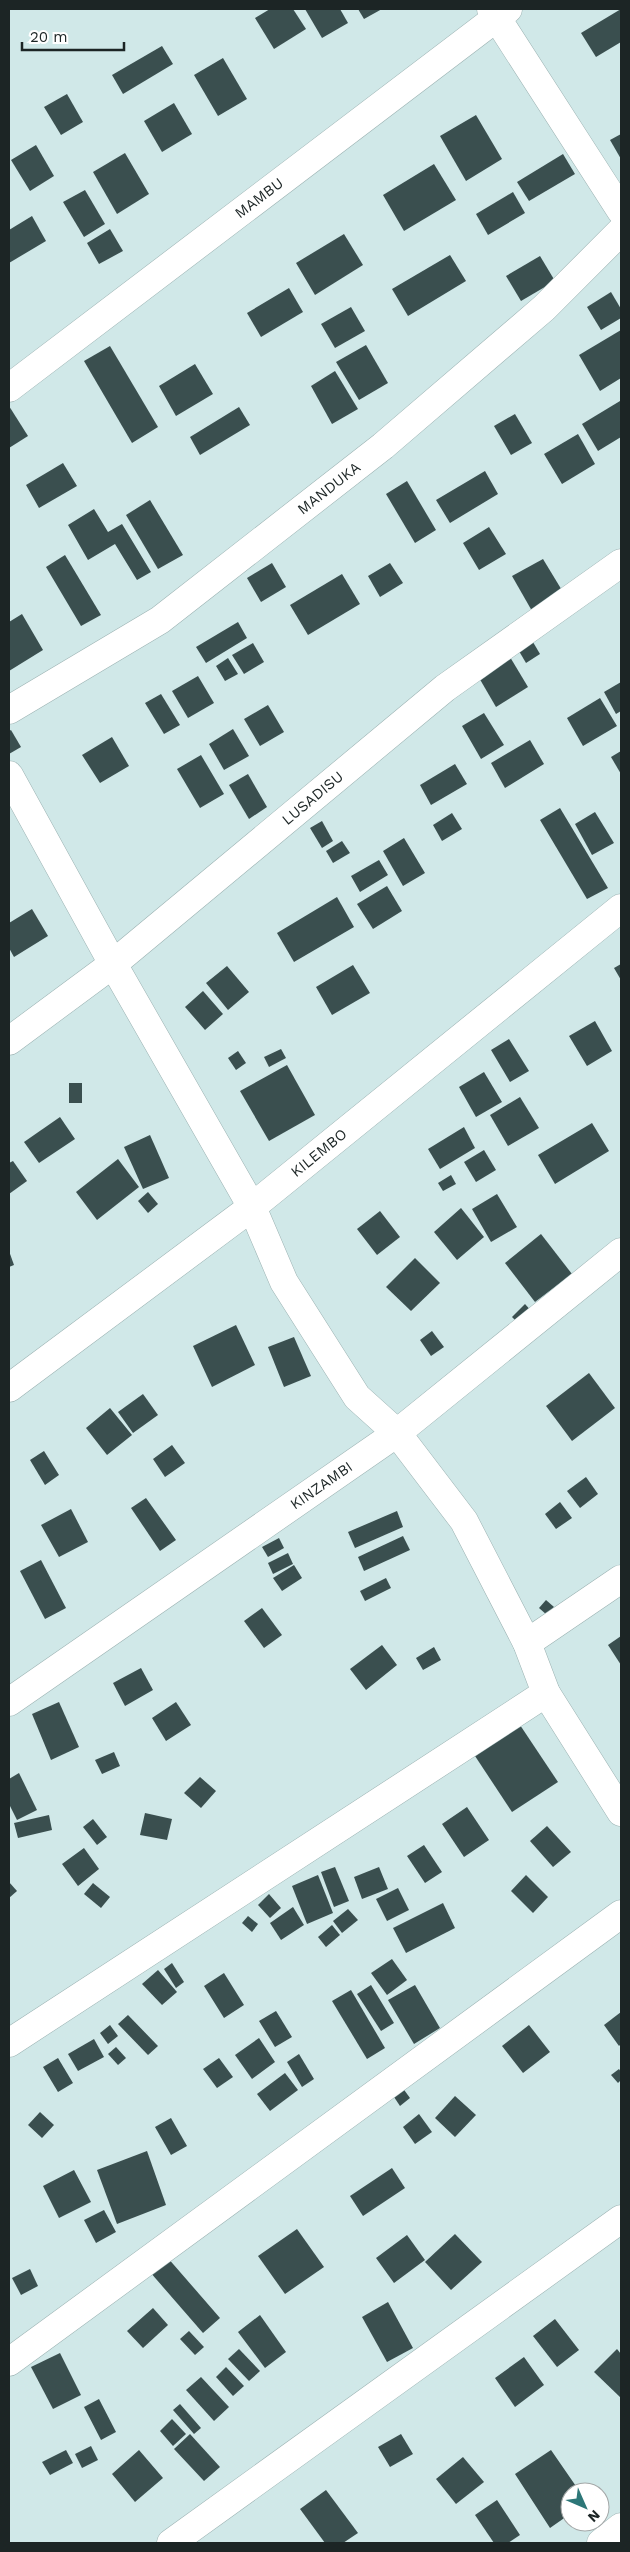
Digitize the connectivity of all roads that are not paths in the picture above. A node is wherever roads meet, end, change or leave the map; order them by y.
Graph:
1 (499, 12) edge
2 (621, 211) edge
3 (621, 230) edge
4 (9, 388) edge
5 (621, 563) edge
6 (9, 710) edge
7 (9, 774) edge
8 (621, 908) edge
9 (113, 964) junction
10 (9, 1041) edge
11 (252, 1207) junction
12 (621, 1252) edge
13 (9, 1388) edge
14 (397, 1433) junction
15 (621, 1579) edge
16 (528, 1643) junction
17 (546, 1692) junction
18 (9, 1702) edge
19 (621, 1812) edge
20 (621, 1914) edge
21 (9, 2043) edge
22 (621, 2219) edge
23 (9, 2362) edge
24 (621, 2527) edge
25 (171, 2543) edge
26 (601, 2543) edge

1 - 2 street
1 - 4 street, MAMBU
3 - 6 street, MANDUKA
5 - 9 street, LUSADISU
7 - 9 street
8 - 11 street, KILEMBO
9 - 10 street, LUSADISU
9 - 11 street
11 - 13 street, KILEMBO
11 - 14 street
12 - 14 street, KINZAMBI
14 - 16 street
14 - 18 street, KINZAMBI
15 - 16 street
16 - 17 street
17 - 19 street
17 - 21 street
20 - 23 street
22 - 25 street
24 - 26 street

